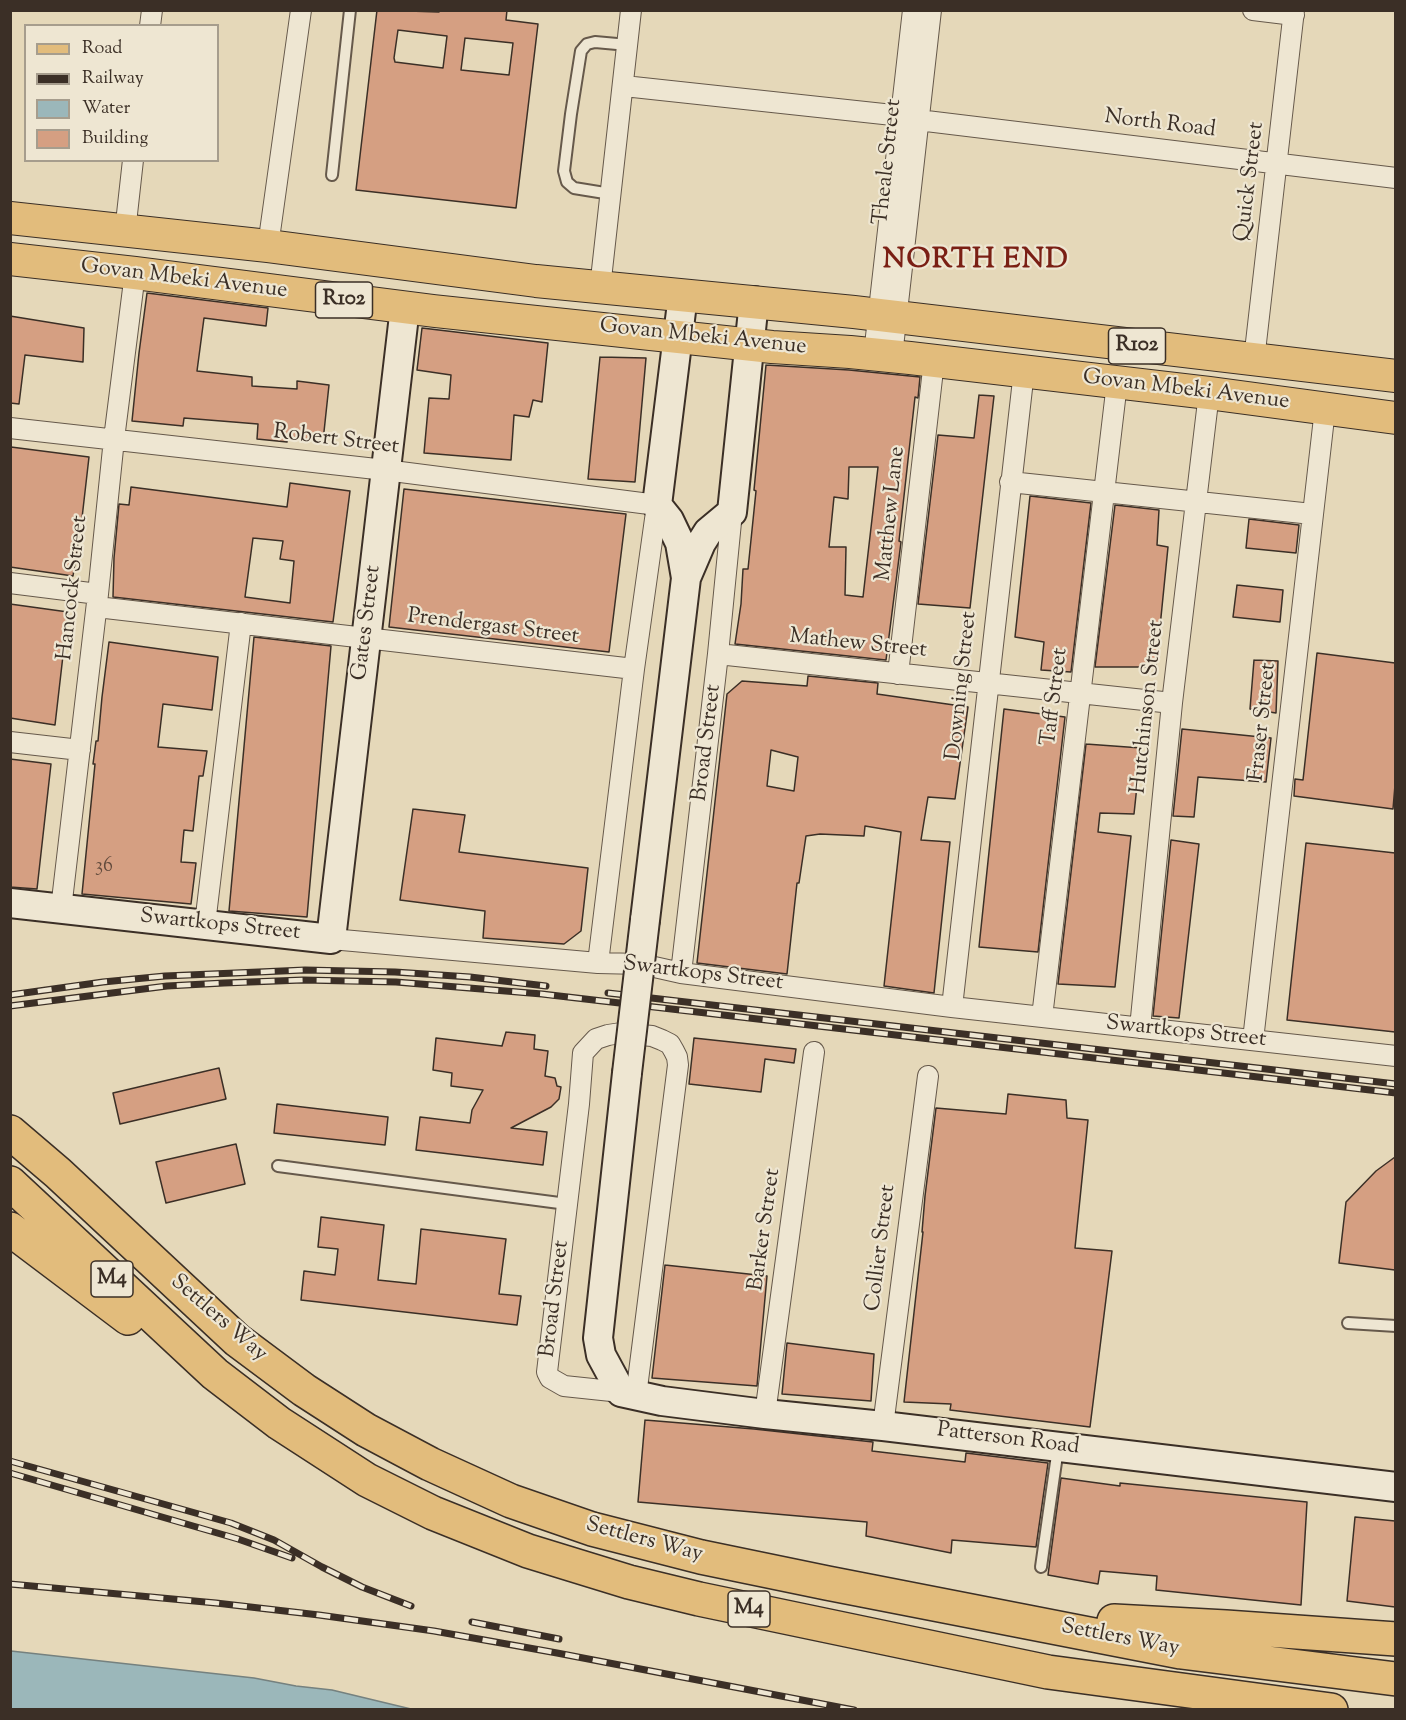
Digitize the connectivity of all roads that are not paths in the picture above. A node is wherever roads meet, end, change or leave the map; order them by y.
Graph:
1 (301, 10) edge
2 (350, 10) edge
3 (631, 10) edge
4 (913, 10) edge
5 (931, 10) edge
6 (1253, 10) edge
7 (1294, 13) edge
8 (628, 45) junction
9 (624, 86) junction
10 (910, 118) junction
11 (133, 162) edge
12 (1277, 163) junction
13 (332, 175) dead end
14 (1395, 178) edge
15 (610, 194) junction
16 (10, 218) edge
17 (125, 232) junction
18 (268, 246) junction
19 (10, 259) edge
20 (369, 270) dead end
21 (135, 273) junction
22 (483, 285) dead end
23 (600, 288) junction
24 (405, 307) junction
25 (681, 317) junction
26 (751, 325) junction
27 (887, 336) junction
28 (829, 340) dead end
29 (1254, 360) junction
30 (934, 361) junction
31 (1024, 371) junction
32 (1395, 376) edge
33 (1117, 383) junction
34 (1209, 393) junction
35 (1327, 404) junction
36 (1390, 411) edge
37 (10, 428) edge
38 (114, 439) junction
39 (385, 470) junction
40 (1010, 482) junction
41 (1104, 492) junction
42 (1196, 503) junction
43 (657, 505) junction
44 (732, 512) junction
45 (1312, 514) junction
46 (686, 578) junction
47 (10, 583) edge
48 (98, 600) junction
49 (241, 623) junction
50 (366, 638) junction
51 (718, 654) junction
52 (634, 669) junction
53 (898, 674) junction
54 (988, 683) junction
55 (1080, 693) junction
56 (1172, 703) junction
57 (10, 742) edge
58 (80, 750) junction
59 (10, 903) edge
60 (61, 909) junction
61 (205, 924) junction
62 (331, 939) junction
63 (597, 963) junction
64 (681, 973) junction
65 (952, 1007) junction
66 (1042, 1017) junction
67 (1140, 1028) junction
68 (1253, 1040) junction
69 (814, 1052) dead end
70 (1395, 1056) edge
71 (928, 1076) dead end
72 (11, 1132) edge
73 (278, 1166) dead end
74 (10, 1183) edge
75 (567, 1204) junction
76 (10, 1229) edge
77 (1348, 1323) dead end
78 (1395, 1326) edge
79 (215, 1374) junction
80 (629, 1394) junction
81 (765, 1414) junction
82 (883, 1426) junction
83 (1059, 1446) junction
84 (1395, 1486) edge
85 (1041, 1567) dead end
86 (998, 1616) junction
87 (1395, 1640) edge
88 (1048, 1672) junction
89 (1395, 1679) edge
90 (1146, 1710) edge
91 (1331, 1710) edge

1 - 18 street
2 - 13 lane
3 - 8 street
4 - 10 street, Theale Street
5 - 10 street, Theale Street
6 - 7 street
7 - 12 street, Quick Street
8 - 9 street
8 - 15 lane
9 - 10 street, North Road
9 - 15 street
10 - 12 street, North Road
10 - 27 street, Theale Street
11 - 17 street
12 - 14 street, North Road
12 - 29 street, Quick Street
15 - 23 street
16 - 17 main road, Govan Mbeki Avenue / R102
17 - 18 main road, Govan Mbeki Avenue / R102
18 - 23 main road, Govan Mbeki Avenue / R102
19 - 21 main road, Govan Mbeki Avenue / R102
20 - 22 lane
21 - 24 main road, Govan Mbeki Avenue / R102
21 - 38 street, Hancock Street
23 - 25 main road, Govan Mbeki Avenue / R102
24 - 25 main road, Govan Mbeki Avenue / R102
24 - 39 street, Gates Street
25 - 26 main road, Govan Mbeki Avenue / R102
25 - 26 main road, Govan Mbeki Avenue / R102
25 - 43 street
26 - 27 main road, Govan Mbeki Avenue / R102
26 - 27 main road, Govan Mbeki Avenue / R102
26 - 44 street, Broad Street
27 - 28 lane
27 - 29 main road, Govan Mbeki Avenue / R102
27 - 30 main road, Govan Mbeki Avenue / R102
29 - 32 main road, Govan Mbeki Avenue / R102
30 - 31 main road, Govan Mbeki Avenue / R102
30 - 53 street, Matthew Lane
31 - 33 main road, Govan Mbeki Avenue / R102
31 - 40 street, Downing Street
33 - 34 main road, Govan Mbeki Avenue / R102
33 - 41 street, Taff Street
34 - 35 main road, Govan Mbeki Avenue / R102
34 - 42 street, Hutchinson Street
35 - 36 main road, Govan Mbeki Avenue / R102
35 - 45 street, Fraser Street
37 - 38 street, Robert Street
38 - 39 street, Robert Street
38 - 48 street, Hancock Street
39 - 43 street, Robert Street
39 - 50 street, Gates Street
40 - 41 street
40 - 54 street, Downing Street
41 - 42 street
41 - 55 street, Taff Street
42 - 45 street
42 - 56 street, Hutchinson Street
43 - 46 street, Broad Street
43 - 52 street
44 - 46 street, Broad Street
44 - 51 street, Broad Street
45 - 68 street, Fraser Street
46 - 80 street, Broad Street, bridge
47 - 48 street, Prendergast Street
48 - 49 street, Prendergast Street
48 - 58 street, Hancock Street
49 - 50 street, Prendergast Street
49 - 61 street
50 - 52 street, Prendergast Street
50 - 62 street, Gates Street
51 - 53 street, Mathew Street
51 - 64 street, Broad Street
52 - 63 street
53 - 54 street, Mathew Street
54 - 55 street, Mathew Street
54 - 65 street, Downing Street
55 - 56 street, Mathew Street
55 - 66 street, Taff Street
56 - 67 street, Hutchinson Street
57 - 58 street
58 - 60 street, Hancock Street
59 - 60 street, Swartkops Street
60 - 61 street, Swartkops Street
61 - 62 street, Swartkops Street
62 - 63 street, Swartkops Street
63 - 64 street, Swartkops Street
64 - 65 street, Swartkops Street
65 - 66 street, Swartkops Street
66 - 67 street, Swartkops Street
67 - 68 street, Swartkops Street
68 - 70 street, Swartkops Street
69 - 81 street, Barker Street
71 - 82 street, Collier Street
72 - 86 highway, Settlers Way / M4
73 - 75 lane
74 - 79 highway, Settlers Way / M4
75 - 80 street, Broad Street
75 - 80 street, Broad Street
76 - 79 highway
77 - 78 lane
79 - 88 highway, Settlers Way / M4
80 - 81 street, Patterson Road
81 - 82 street, Patterson Road
82 - 83 street, Patterson Road
83 - 84 street, Patterson Road
83 - 85 lane
86 - 87 highway
86 - 89 highway, Settlers Way / M4
88 - 90 highway
88 - 91 highway, Settlers Way / M4

